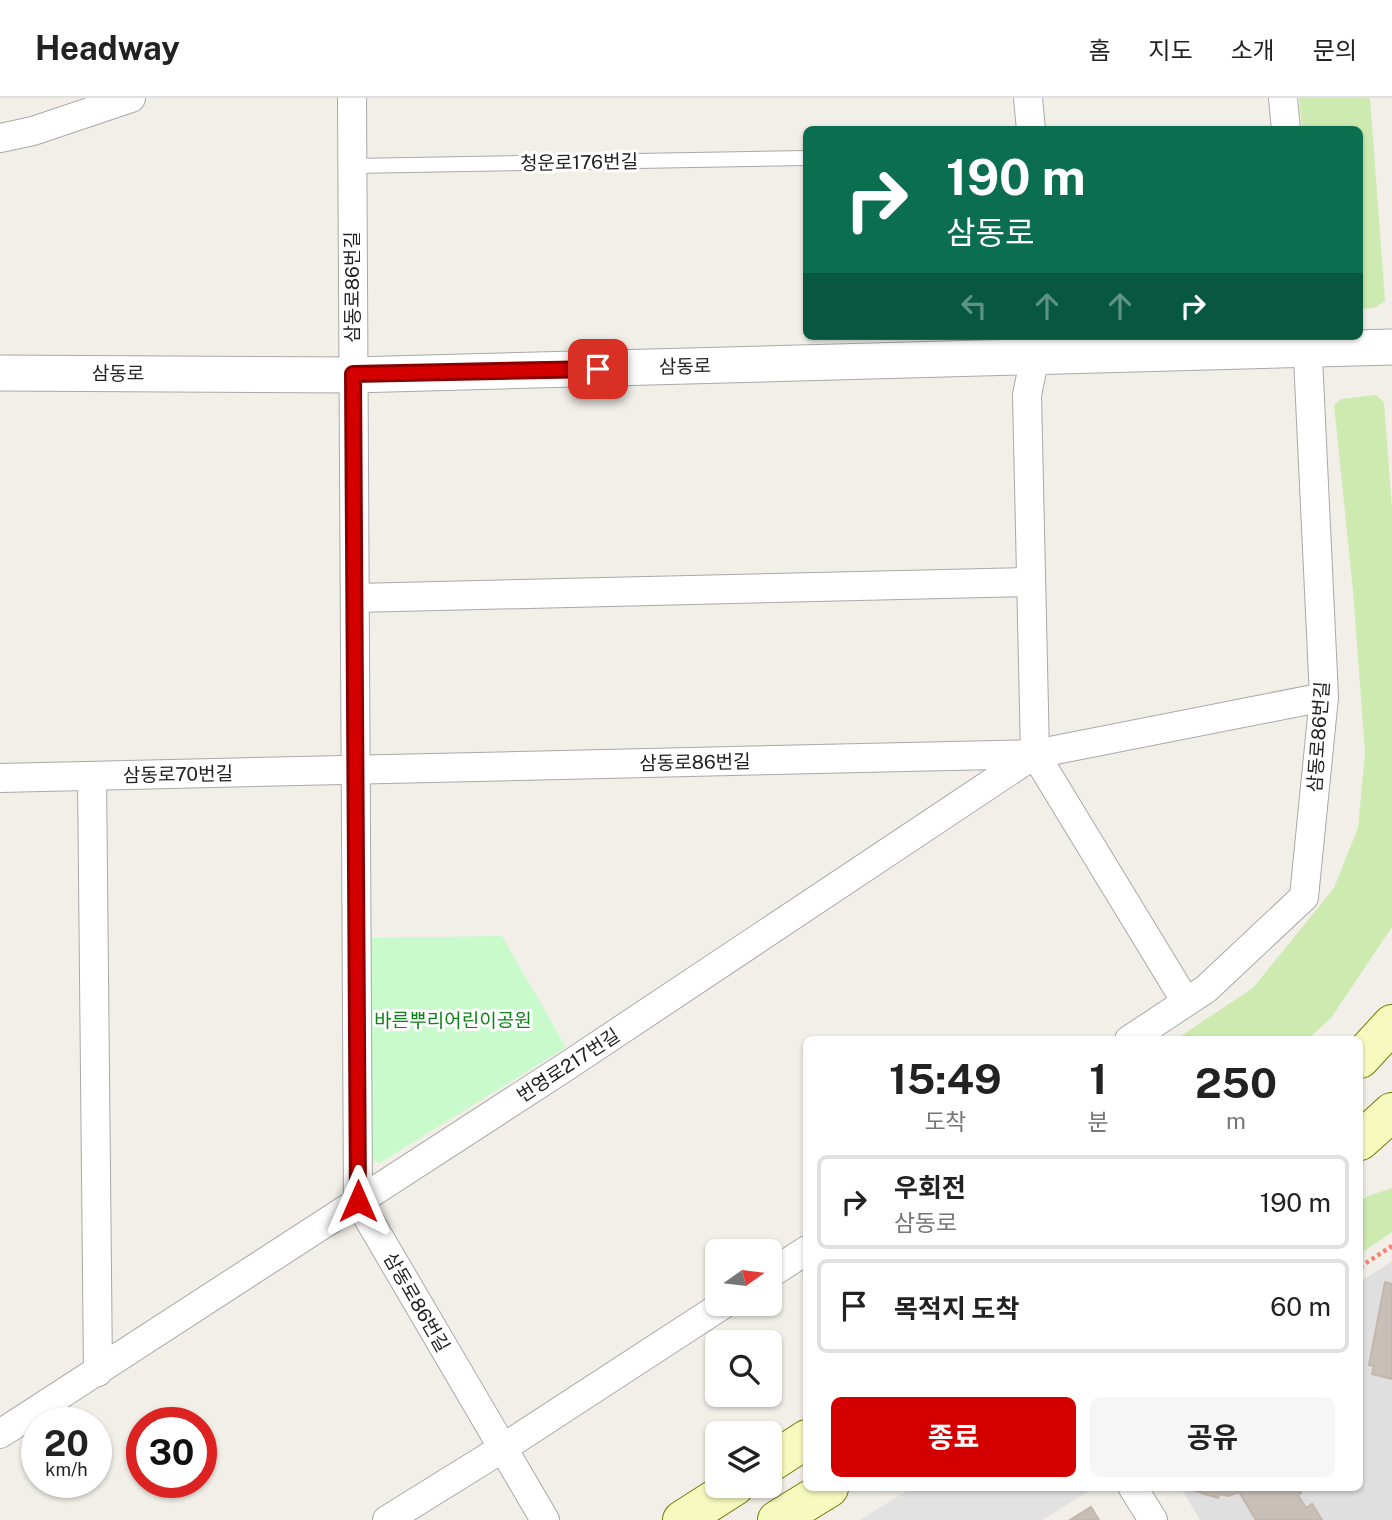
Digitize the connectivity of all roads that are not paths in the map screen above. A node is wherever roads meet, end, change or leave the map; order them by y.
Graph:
1 (131, 98) edge
2 (352, 98) edge
3 (1028, 98) edge
4 (1283, 98) edge
5 (1031, 126) edge
6 (1286, 126) edge
7 (0, 138) edge
8 (803, 158) edge
9 (352, 166) junction
10 (1307, 343) edge
11 (1037, 347) edge
12 (1392, 347) edge
13 (0, 373) edge
14 (353, 374) junction
15 (1031, 582) junction
16 (355, 598) junction
17 (1324, 697) junction
18 (1035, 754) junction
19 (355, 770) junction
20 (92, 776) junction
21 (0, 778) edge
22 (1186, 1002) junction
23 (1392, 1024) edge
24 (1135, 1036) edge
25 (1363, 1056) edge
26 (1392, 1112) edge
27 (1363, 1138) edge
28 (358, 1201) junction
29 (803, 1253) edge
30 (782, 1266) edge
31 (706, 1316) edge
32 (98, 1372) junction
33 (0, 1434) edge
34 (803, 1442) edge
35 (503, 1448) junction
36 (782, 1455) edge
37 (824, 1491) edge
38 (1135, 1491) edge
39 (716, 1498) edge
40 (387, 1520) edge
41 (545, 1520) edge
42 (682, 1520) edge
43 (777, 1520) edge
44 (1153, 1520) edge

1 - 7 street
2 - 9 street, 삼동로86번길
3 - 5 street
4 - 6 street
8 - 9 lane, 청운로176번길
9 - 14 street, 삼동로86번길
10 - 11 street, 삼동로
10 - 12 street, 삼동로
10 - 17 street, 삼동로86번길
11 - 14 street, 삼동로
11 - 15 street
13 - 14 street, 삼동로
14 - 16 street, 삼동로86번길
15 - 16 street
15 - 18 street
16 - 19 street, 삼동로86번길
17 - 18 street
17 - 22 street, 삼동로86번길
18 - 19 street, 삼동로86번길
18 - 22 street
18 - 28 street, 번영로217번길
19 - 20 street, 삼동로70번길
19 - 28 street, 삼동로86번길
20 - 21 street, 삼동로70번길
20 - 32 street
22 - 24 street, 삼동로86번길
23 - 25 main road
26 - 27 main road
28 - 32 street, 번영로217번길
28 - 35 street, 삼동로86번길
29 - 30 street
31 - 35 street
32 - 33 street, 번영로217번길
34 - 36 main road
35 - 40 street
35 - 41 street, 삼동로86번길
37 - 43 main road
38 - 44 street
39 - 42 main road

